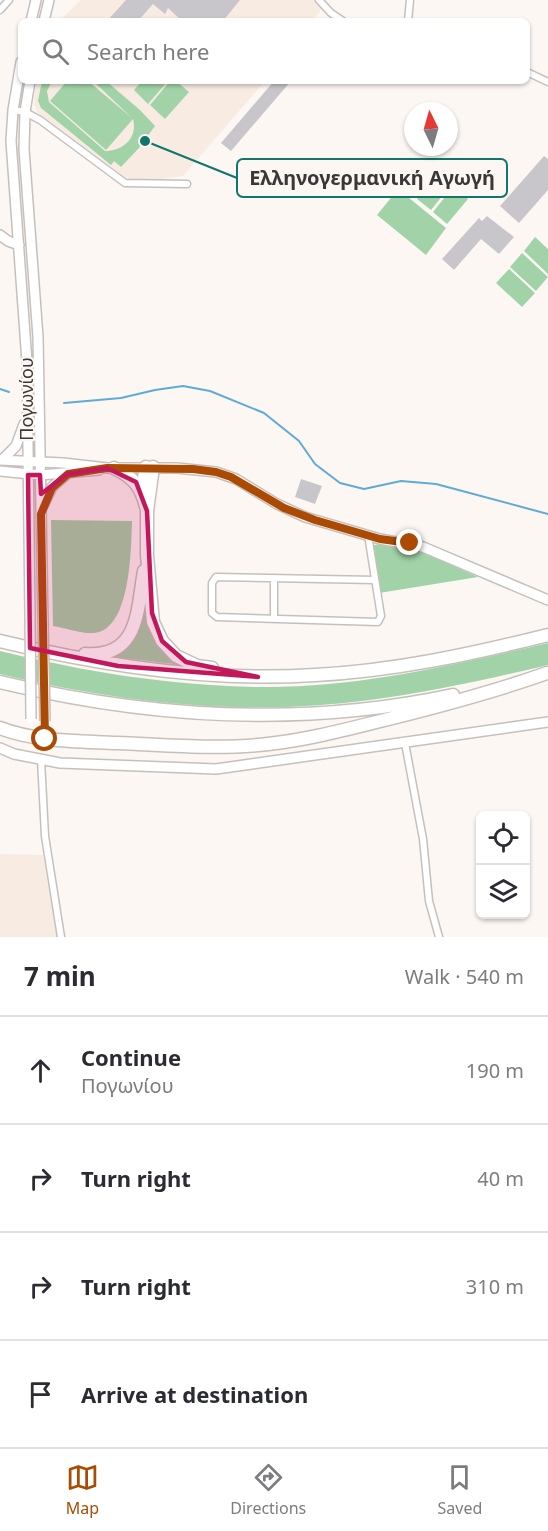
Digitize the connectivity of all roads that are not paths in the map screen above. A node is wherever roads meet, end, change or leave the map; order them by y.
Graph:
1 (9, 0) edge
2 (36, 0) edge
3 (49, 0) edge
4 (319, 0) edge
5 (410, 0) edge
6 (0, 10) edge
7 (32, 18) edge
8 (45, 18) edge
9 (338, 18) edge
10 (408, 18) edge
11 (530, 73) edge
12 (18, 80) edge
13 (548, 82) edge
14 (30, 84) edge
15 (13, 110) junction
16 (25, 112) junction
17 (187, 184) dead end
18 (0, 235) edge
19 (19, 245) junction
20 (28, 407) junction
21 (1, 460) edge
22 (28, 461) junction
23 (41, 462) junction
24 (150, 467) junction
25 (111, 468) junction
26 (0, 471) edge
27 (68, 474) junction
28 (28, 475) junction
29 (40, 476) junction
30 (146, 505) junction
31 (41, 514) junction
32 (368, 535) junction
33 (147, 555) junction
34 (274, 578) junction
35 (375, 580) junction
36 (548, 600) edge
37 (274, 619) junction
38 (548, 635) edge
39 (0, 641) edge
40 (42, 651) junction
41 (547, 673) edge
42 (258, 677) junction
43 (0, 682) edge
44 (548, 722) edge
45 (0, 728) edge
46 (31, 737) junction
47 (45, 739) junction
48 (405, 743) junction
49 (0, 748) edge
50 (41, 760) junction
51 (61, 937) edge
52 (438, 937) edge

1 - 6 street
2 - 7 main road
3 - 8 main road
4 - 9 street
5 - 10 street
11 - 13 street
12 - 15 main road, Πογωνίου
14 - 16 main road, Πογωνίου
15 - 16 street
15 - 19 main road, Πογωνίου
16 - 17 street
16 - 23 main road, Πογωνίου
18 - 19 main road
19 - 20 main road, Πογωνίου
20 - 21 main road
20 - 22 main road, Πογωνίου
21 - 22 main road
22 - 23 main road
22 - 28 main road, Πογωνίου
23 - 25 main road
23 - 29 main road, Πογωνίου
24 - 25 main road
24 - 30 highway
24 - 32 main road
25 - 27 main road
25 - 30 highway
26 - 28 main road
27 - 29 main road
27 - 31 main road
28 - 29 main road
28 - 46 main road, Πογωνίου, bridge
29 - 31 main road, Πογωνίου
30 - 33 highway
31 - 47 main road, Πογωνίου, bridge
32 - 35 street
32 - 36 main road
33 - 40 highway
33 - 42 highway
34 - 35 street
34 - 37 street
34 - 37 street
35 - 37 street
38 - 42 highway
39 - 40 highway
40 - 42 highway
41 - 43 highway
41 - 47 highway
44 - 48 main road
45 - 46 highway
46 - 47 highway
48 - 50 main road
48 - 52 street
49 - 50 main road
50 - 51 street

